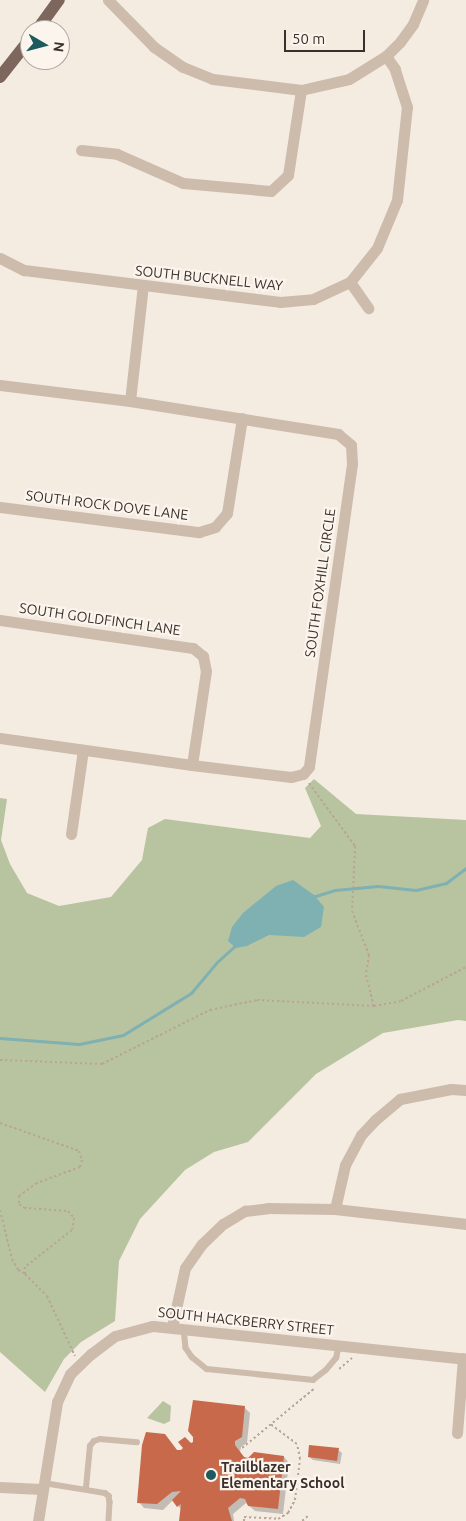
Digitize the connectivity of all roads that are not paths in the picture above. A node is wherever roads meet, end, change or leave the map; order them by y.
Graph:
1 (58, 0) edge
2 (108, 0) edge
3 (423, 0) edge
4 (44, 20) edge
5 (20, 52) edge
6 (386, 56) junction
7 (0, 78) edge
8 (301, 90) junction
9 (81, 150) dead end
10 (0, 258) edge
11 (350, 282) junction
12 (143, 286) junction
13 (368, 308) dead end
14 (0, 385) edge
15 (130, 401) junction
16 (242, 418) junction
17 (0, 507) edge
18 (0, 620) edge
19 (0, 738) edge
20 (83, 750) junction
21 (192, 765) junction
22 (71, 834) dead end
23 (466, 1090) edge
24 (335, 1210) junction
25 (466, 1224) edge
26 (178, 1328) junction
27 (340, 1345) junction
28 (465, 1358) edge
29 (457, 1434) dead end
30 (137, 1442) dead end
31 (42, 1486) junction
32 (0, 1487) edge
33 (86, 1488) junction
34 (38, 1521) edge
35 (109, 1521) edge

1 - 4 main road
2 - 8 street
3 - 6 street
5 - 7 main road
6 - 8 street
6 - 11 street, SOUTH BUCKNELL WAY
8 - 9 street
10 - 12 street, SOUTH BUCKNELL WAY
11 - 12 street, SOUTH BUCKNELL WAY
11 - 13 street
12 - 15 street
14 - 15 street, SOUTH FOXHILL CIRCLE
15 - 16 street, SOUTH FOXHILL CIRCLE
16 - 17 street, SOUTH ROCK DOVE LANE
16 - 21 street, SOUTH FOXHILL CIRCLE
18 - 21 street, SOUTH GOLDFINCH LANE
19 - 20 street
20 - 21 street
20 - 22 street
23 - 24 street
24 - 25 street
24 - 26 street
26 - 27 street, SOUTH HACKBERRY STREET
26 - 27 lane
26 - 31 street, SOUTH HACKBERRY STREET
27 - 28 street, SOUTH HACKBERRY STREET
28 - 29 street
30 - 33 lane
31 - 32 street
31 - 33 lane
31 - 34 street, SOUTH HACKBERRY STREET
33 - 35 lane

